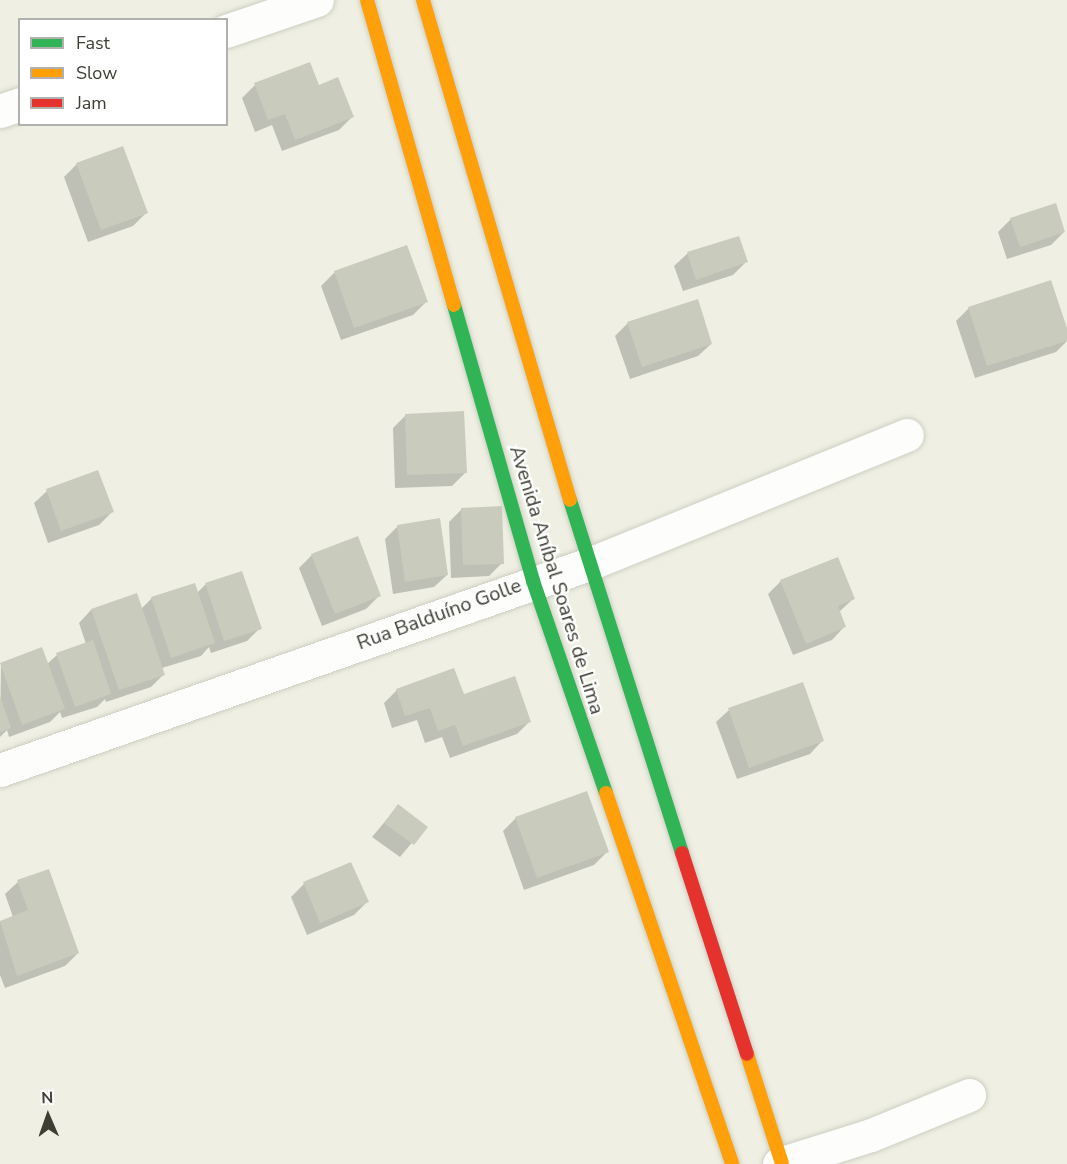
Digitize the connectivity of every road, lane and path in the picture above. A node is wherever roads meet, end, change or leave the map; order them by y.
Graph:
1 (317, 0) edge
2 (367, 0) edge
3 (423, 0) edge
4 (228, 31) edge
5 (18, 105) edge
6 (0, 111) edge
7 (907, 435) dead end
8 (589, 564) junction
9 (533, 581) junction
10 (0, 770) edge
11 (969, 1095) dead end
12 (732, 1164) edge
13 (781, 1164) edge

1 - 4 street
2 - 9 street, Avenida Aníbal Soares de Lima
3 - 8 street, Avenida Aníbal Soares de Lima
5 - 6 street
7 - 8 street, Rua Balduíno Golle
8 - 9 street, Rua Balduíno Golle
8 - 13 street, Avenida Aníbal Soares de Lima
9 - 10 street, Rua Balduíno Golle
9 - 12 street, Avenida Aníbal Soares de Lima
11 - 13 street

